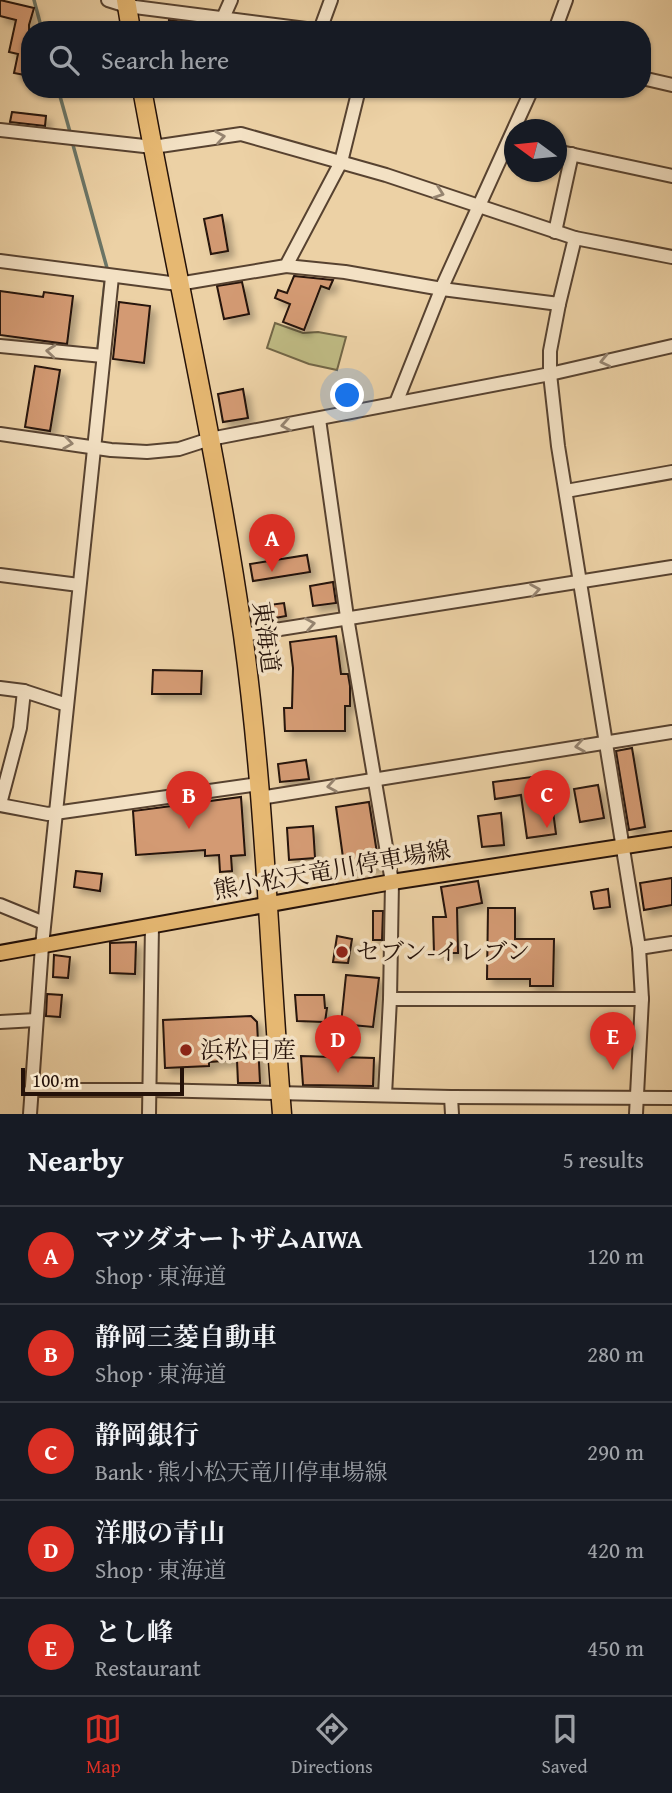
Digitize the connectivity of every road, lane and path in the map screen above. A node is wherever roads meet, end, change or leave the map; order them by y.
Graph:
1 (108, 0) edge
2 (231, 0) edge
3 (331, 0) edge
4 (566, 0) edge
5 (126, 3) edge
6 (223, 18) junction
7 (129, 21) edge
8 (246, 21) edge
9 (323, 21) edge
10 (558, 21) edge
11 (651, 80) edge
12 (672, 85) edge
13 (144, 98) edge
14 (357, 98) edge
15 (527, 98) edge
16 (519, 119) edge
17 (0, 130) edge
18 (153, 148) junction
19 (567, 153) edge
20 (504, 154) edge
21 (572, 154) junction
22 (341, 162) junction
23 (672, 176) edge
24 (478, 207) junction
25 (555, 232) junction
26 (575, 238) junction
27 (672, 257) edge
28 (0, 261) edge
29 (286, 266) junction
30 (112, 277) junction
31 (178, 284) junction
32 (442, 289) junction
33 (559, 304) junction
34 (0, 346) edge
35 (672, 346) edge
36 (103, 356) junction
37 (550, 374) junction
38 (396, 403) junction
39 (319, 419) junction
40 (0, 434) edge
41 (210, 439) junction
42 (95, 447) junction
43 (672, 472) edge
44 (566, 491) junction
45 (672, 567) edge
46 (0, 575) edge
47 (580, 583) junction
48 (79, 585) junction
49 (347, 617) junction
50 (243, 635) junction
51 (0, 688) edge
52 (24, 691) junction
53 (66, 705) junction
54 (672, 732) edge
55 (606, 742) junction
56 (374, 779) junction
57 (260, 791) junction
58 (0, 805) edge
59 (57, 813) junction
60 (672, 839) edge
61 (622, 846) junction
62 (392, 882) junction
63 (269, 903) junction
64 (0, 905) edge
65 (44, 923) junction
66 (152, 926) junction
67 (672, 943) edge
68 (42, 946) junction
69 (639, 948) junction
70 (0, 953) edge
71 (390, 999) junction
72 (642, 999) junction
73 (36, 1020) junction
74 (0, 1022) edge
75 (32, 1090) junction
76 (150, 1090) junction
77 (281, 1094) junction
78 (385, 1095) junction
79 (451, 1097) junction
80 (636, 1098) junction
81 (672, 1098) edge
82 (30, 1114) edge
83 (149, 1114) edge
84 (282, 1114) edge
85 (452, 1114) edge
86 (636, 1114) edge

1 - 5 street
2 - 6 street
3 - 9 street
4 - 10 street
5 - 6 street
5 - 7 highway
6 - 8 street
11 - 12 street
13 - 18 highway, 東海道
14 - 22 street
15 - 16 street
17 - 18 street
18 -> 22 street
18 - 31 highway, 東海道
19 - 21 street
20 - 24 street
21 - 23 street
21 - 25 street
22 -> 24 street
22 - 29 street
24 - 25 street
24 - 32 street
25 - 26 street
26 - 27 street
26 - 33 street
28 - 30 street
29 - 31 street
29 - 32 street
30 - 31 street
30 - 36 street
31 - 41 highway, 東海道
32 - 33 street
32 - 38 street
33 - 37 street
36 -> 34 street
35 -> 37 street
36 - 42 street
37 - 38 street
37 - 44 street
38 - 39 street
39 -> 41 street
39 - 49 street
40 -> 42 street
41 - 42 street
41 - 50 highway, 東海道
42 - 48 street
43 - 44 street
44 - 47 street
45 - 47 street
46 - 48 street
49 -> 47 street
47 - 55 street
48 - 53 street
50 -> 49 street
49 - 56 street
50 - 57 highway, 東海道
51 - 52 street
52 - 53 street
52 - 58 street
53 - 59 street
54 - 55 street
55 -> 56 street
55 - 61 street
56 -> 57 street
56 - 62 street
57 - 59 street
57 - 63 highway, 東海道
58 - 59 street
59 - 65 street
60 - 61 main road, 熊小松天竜川停車場線
61 - 62 main road, 熊小松天竜川停車場線
61 - 69 street
62 - 63 main road, 熊小松天竜川停車場線
62 - 71 street
63 - 66 main road, 熊小松天竜川停車場線
63 - 77 highway, 東海道
64 - 65 street
65 - 68 street
66 - 68 main road, 熊小松天竜川停車場線
66 - 76 street
67 - 69 street
68 - 70 main road, 熊小松天竜川停車場線
68 - 73 street
69 - 72 street
71 - 72 street
71 - 78 street
72 - 80 street
73 - 74 street
73 - 75 street
75 - 76 street
75 - 82 street
76 - 77 street
76 - 83 street
77 - 78 street
77 - 84 highway, 東海道
78 - 79 street
79 - 80 street
79 - 85 street
80 - 81 street
80 - 86 street

